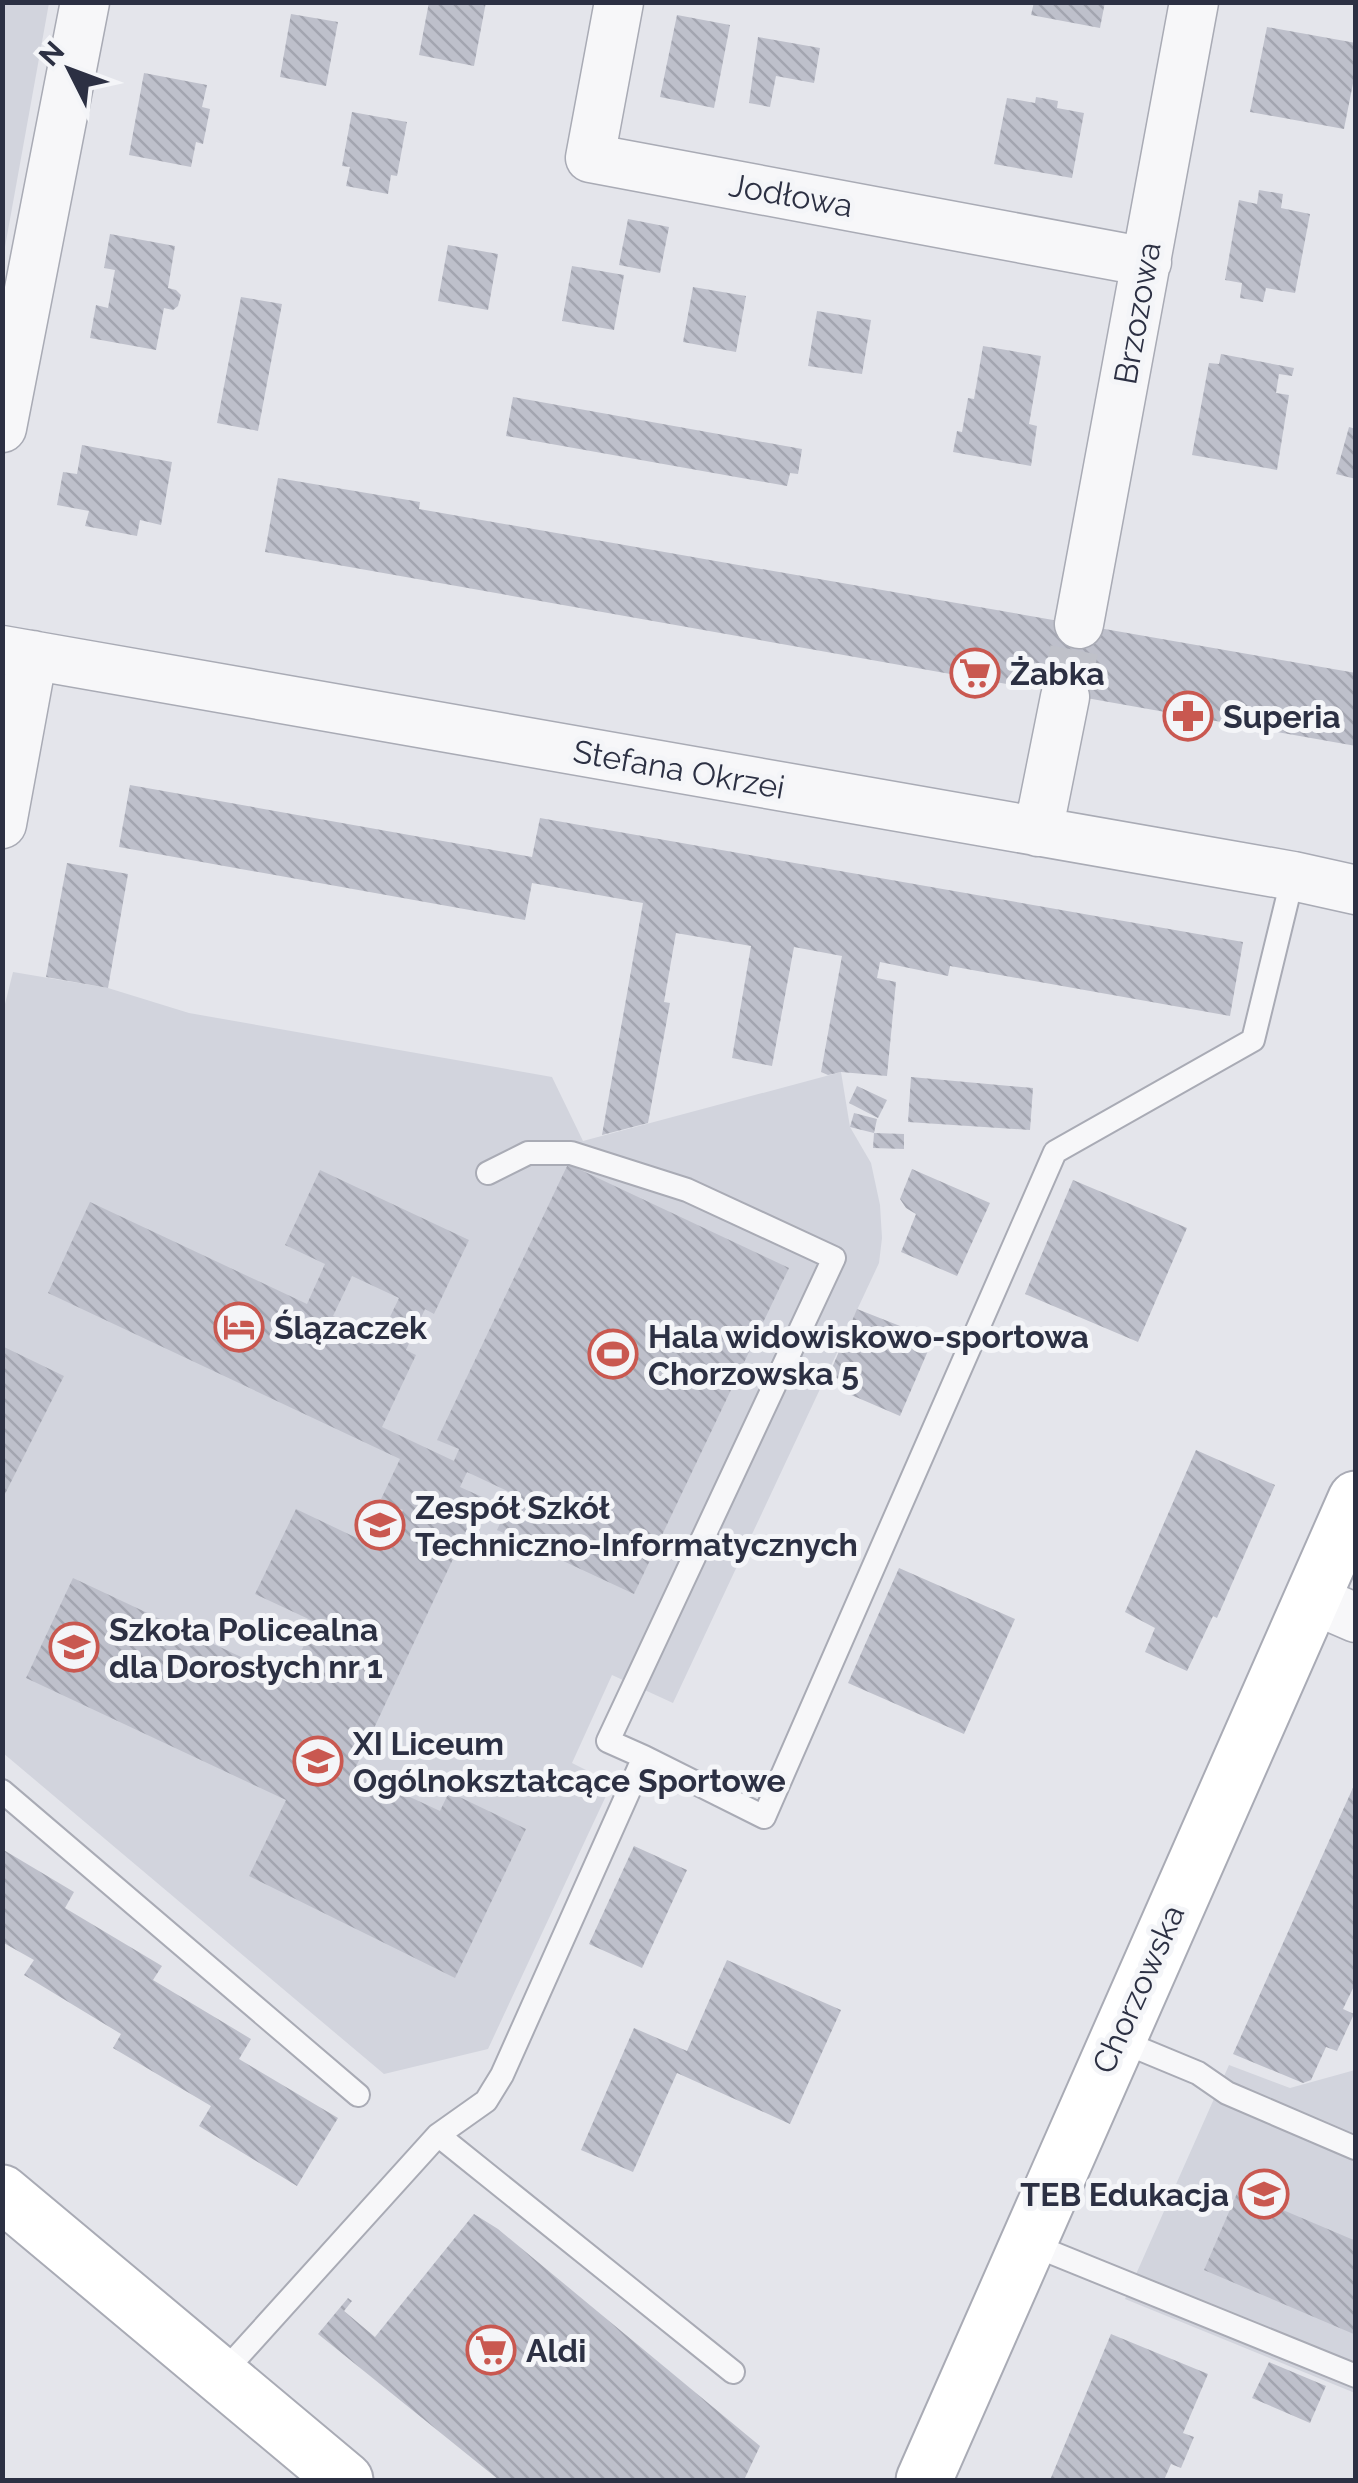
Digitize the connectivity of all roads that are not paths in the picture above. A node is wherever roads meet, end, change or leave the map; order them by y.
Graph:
1 (85, 2) edge
2 (620, 2) edge
3 (1194, 2) edge
4 (1147, 262) junction
5 (14, 306) edge
6 (2, 428) edge
7 (1079, 624) tunnel mouth
8 (18, 653) edge
9 (1065, 698) tunnel mouth
10 (2, 824) edge
11 (1038, 832) junction
12 (1293, 876) junction
13 (1356, 890) edge
14 (488, 1174) dead end
15 (1356, 1499) edge
16 (1334, 1608) edge
17 (644, 1757) junction
18 (2, 1792) edge
19 (1116, 2039) junction
20 (358, 2094) dead end
21 (438, 2135) junction
22 (1356, 2148) edge
23 (2, 2193) edge
24 (1028, 2243) junction
25 (733, 2372) dead end
26 (221, 2375) junction
27 (1356, 2376) edge
28 (346, 2480) edge
29 (924, 2480) edge

1 - 5 street
2 - 4 street, Jodłowa
3 - 4 street, Brzozowa
4 - 7 street, Brzozowa
5 - 6 street
8 - 10 street
8 - 11 street, Stefana Okrzei
9 - 11 street
11 - 12 street, Stefana Okrzei
12 - 13 street, Stefana Okrzei
12 - 17 lane
14 - 17 lane
15 - 16 main road, Chorzowska
16 - 19 main road, Chorzowska
17 - 21 lane
18 - 20 lane
19 - 22 lane
19 - 24 main road, Chorzowska
21 - 25 lane
21 - 26 lane
23 - 26 main road
24 - 27 lane
24 - 29 main road, Chorzowska
26 - 28 main road

